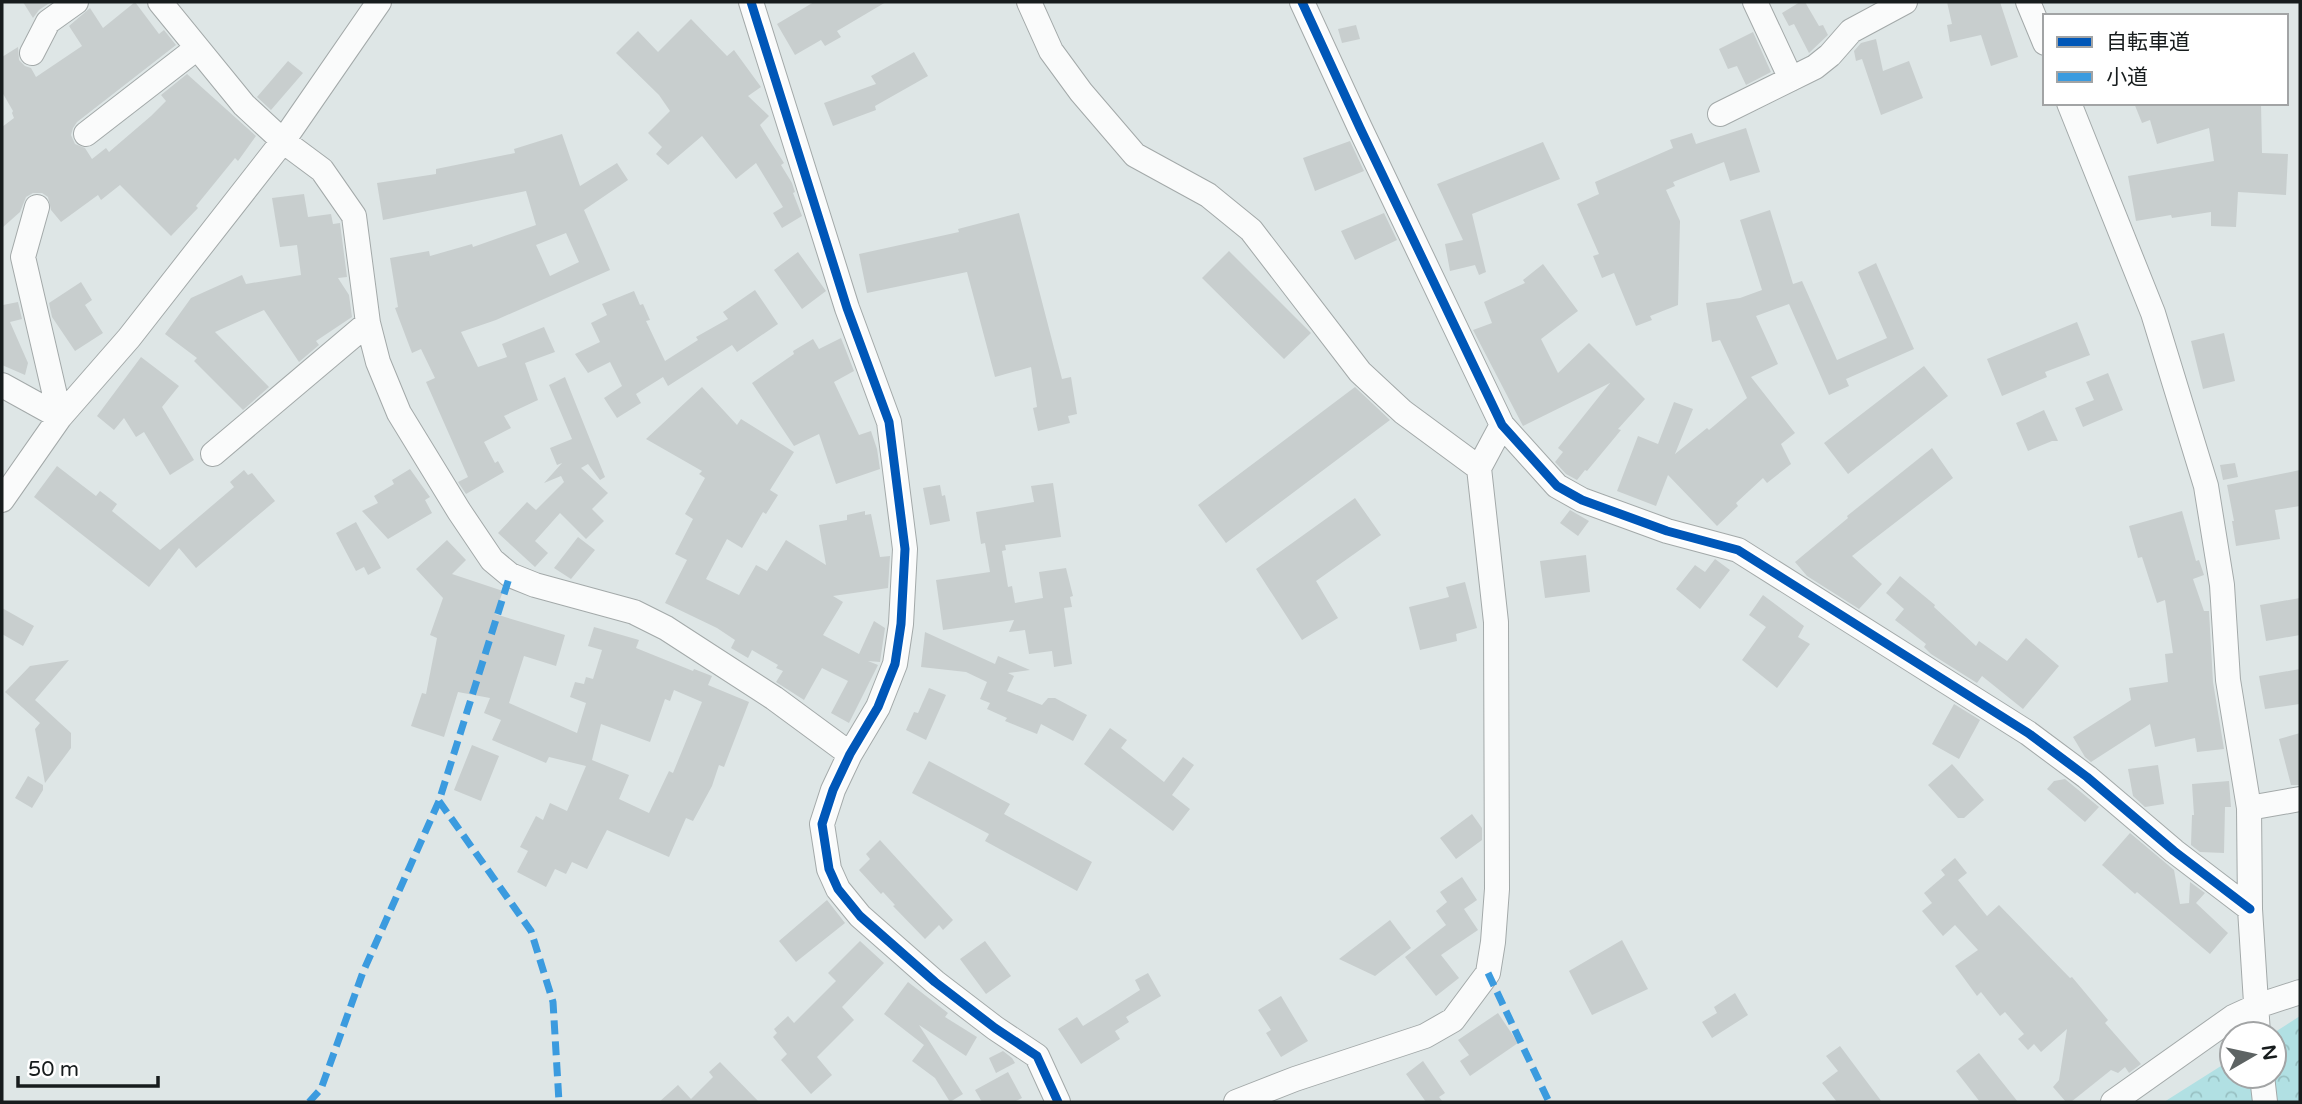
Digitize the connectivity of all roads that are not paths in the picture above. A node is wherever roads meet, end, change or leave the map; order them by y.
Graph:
1 (76, 2) edge
2 (160, 2) edge
3 (379, 2) edge
4 (751, 2) edge
5 (1029, 2) edge
6 (1302, 2) edge
7 (1755, 2) edge
8 (1905, 2) edge
9 (2028, 2) edge
10 (2043, 38) edge
11 (197, 48) junction
12 (32, 53) dead end
13 (1791, 79) junction
14 (2070, 105) edge
15 (1720, 114) dead end
16 (86, 134) dead end
17 (283, 141) junction
18 (37, 207) dead end
19 (368, 323) junction
20 (2, 385) edge
21 (60, 417) junction
22 (1502, 425) junction
23 (213, 454) dead end
24 (1479, 468) junction
25 (6, 487) edge
26 (850, 754) junction
27 (2300, 799) edge
28 (2249, 808) junction
29 (2250, 909) junction
30 (2300, 992) edge
31 (2257, 1006) junction
32 (2258, 1020) edge
33 (1058, 1102) edge
34 (1236, 1102) edge
35 (2113, 1102) edge

1 - 12 street
2 - 11 street
3 - 17 street
4 - 26 street
5 - 24 street
6 - 22 street
7 - 13 street
8 - 13 street
9 - 10 street
11 - 16 street
11 - 17 street
13 - 15 street
14 - 28 street
17 - 19 street
17 - 21 street
18 - 21 street
19 - 23 street
19 - 26 street
20 - 21 street
21 - 25 street
22 - 24 street
22 - 29 street
24 - 34 street
26 - 33 street
27 - 28 street
28 - 29 street
29 - 31 street
30 - 31 street
31 - 32 street
31 - 35 street

